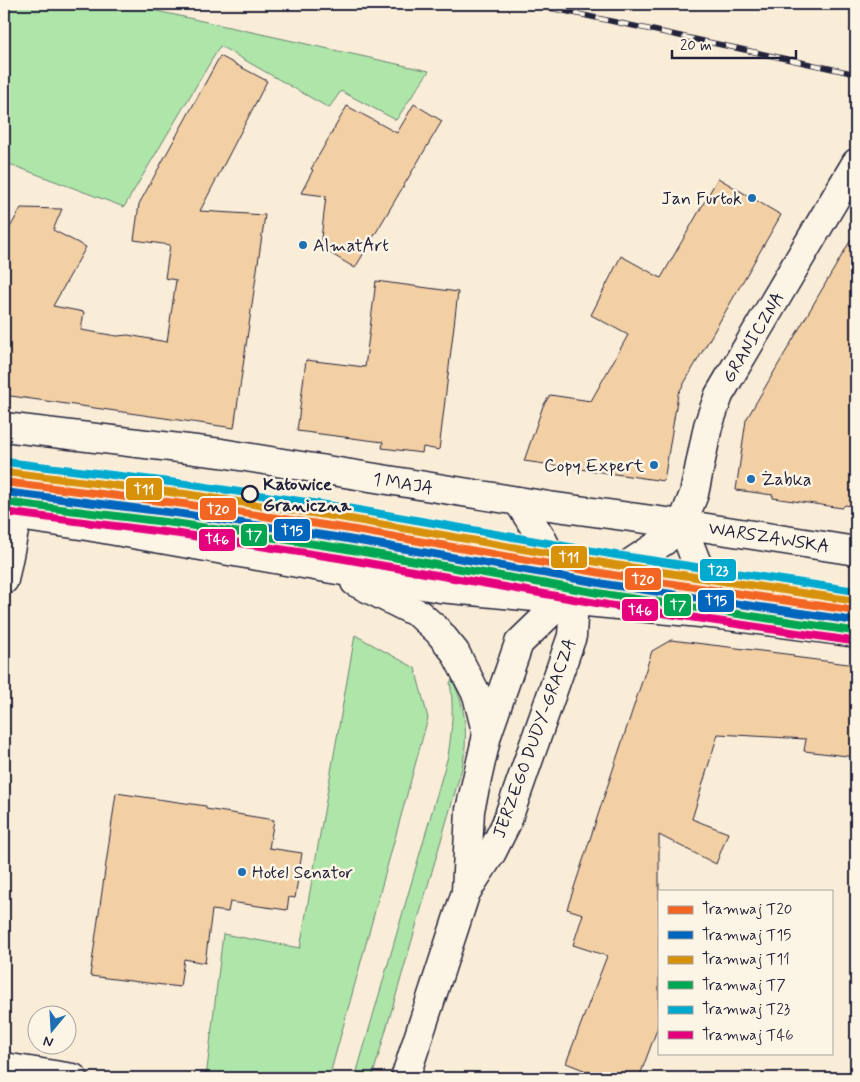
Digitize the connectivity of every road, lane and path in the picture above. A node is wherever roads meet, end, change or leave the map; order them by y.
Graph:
1 (856, 163) edge
2 (4, 427) edge
3 (518, 501) junction
4 (10, 515) edge
5 (682, 524) junction
6 (856, 551) edge
7 (322, 567) junction
8 (4, 580) edge
9 (574, 601) junction
10 (721, 615) junction
11 (856, 633) edge
12 (487, 735) junction
13 (466, 892) junction
14 (4, 1067) edge
15 (42, 1076) edge
16 (73, 1078) edge
17 (404, 1078) edge

1 - 5 street, GRANICZNA
2 - 3 street, 1 MAJA
3 - 5 street, 1 MAJA
3 - 9 street
4 - 7 street
4 - 8 street
5 - 6 street, WARSZAWSKA
5 - 9 street
5 - 10 street
7 - 9 street
7 - 12 street
9 - 10 street
9 - 12 street, JERZEGO DUDY-GRACZA
9 - 13 street, JERZEGO DUDY-GRACZA
10 - 11 street
12 - 13 street, JERZEGO DUDY-GRACZA
13 - 17 street, JERZEGO DUDY-GRACZA
14 - 15 street
15 - 16 street

